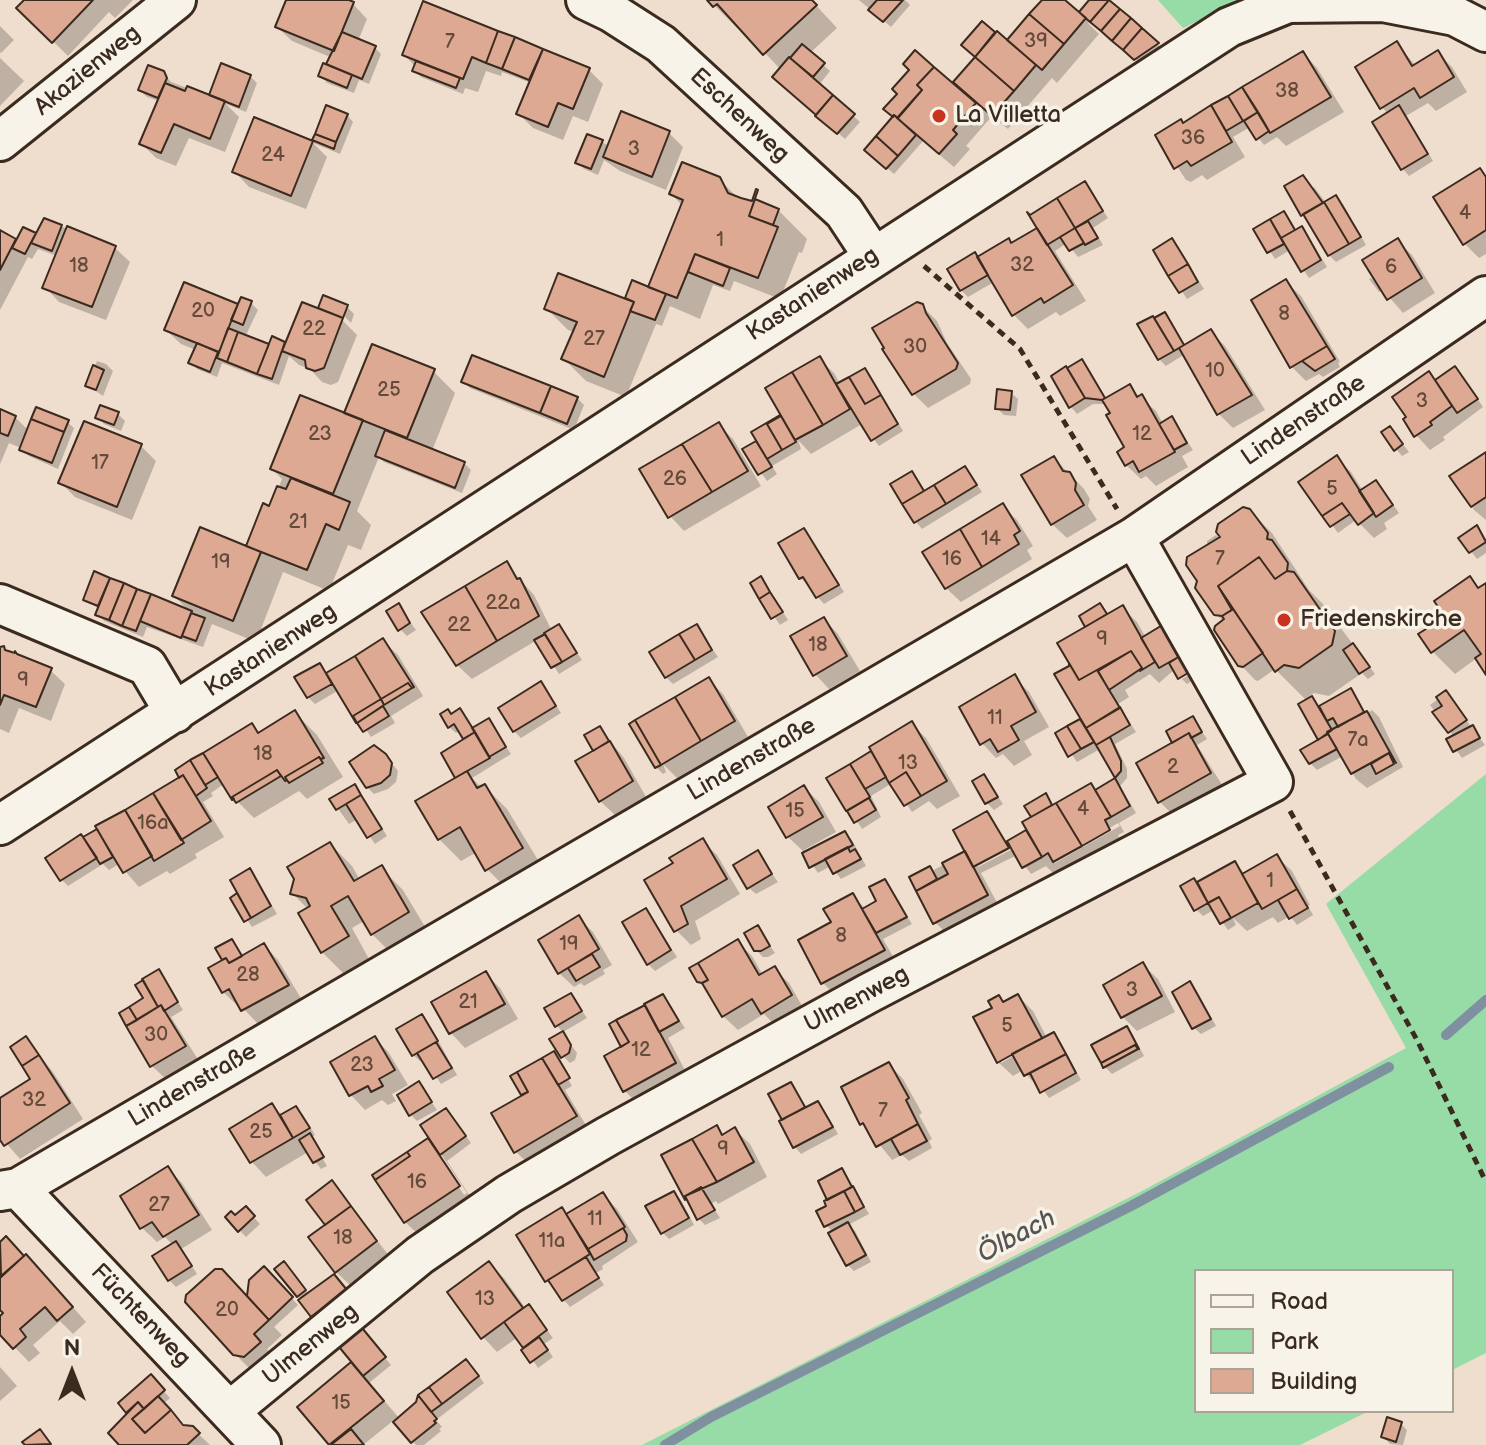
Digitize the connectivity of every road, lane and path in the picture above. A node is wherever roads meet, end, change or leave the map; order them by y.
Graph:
1 (176, 0) edge
2 (586, 0) edge
3 (1486, 32) edge
4 (0, 141) edge
5 (887, 247) junction
6 (1486, 296) edge
7 (1134, 537) junction
8 (0, 604) edge
9 (175, 713) junction
10 (1273, 782) junction
11 (0, 825) edge
12 (1486, 1182) edge
13 (9, 1190) edge
14 (231, 1410) junction
15 (261, 1445) edge

1 - 4 street, Akazienweg
2 - 5 street, Eschenweg
3 - 5 street, Kastanienweg
5 - 7 path
5 - 9 street, Kastanienweg
6 - 7 street, Lindenstraße
7 - 10 street
7 - 13 street, Lindenstraße
8 - 9 street
9 - 11 street, Kastanienweg
10 - 12 path
10 - 14 street, Ulmenweg
13 - 14 street, Füchtenweg
14 - 15 street, Füchtenweg

